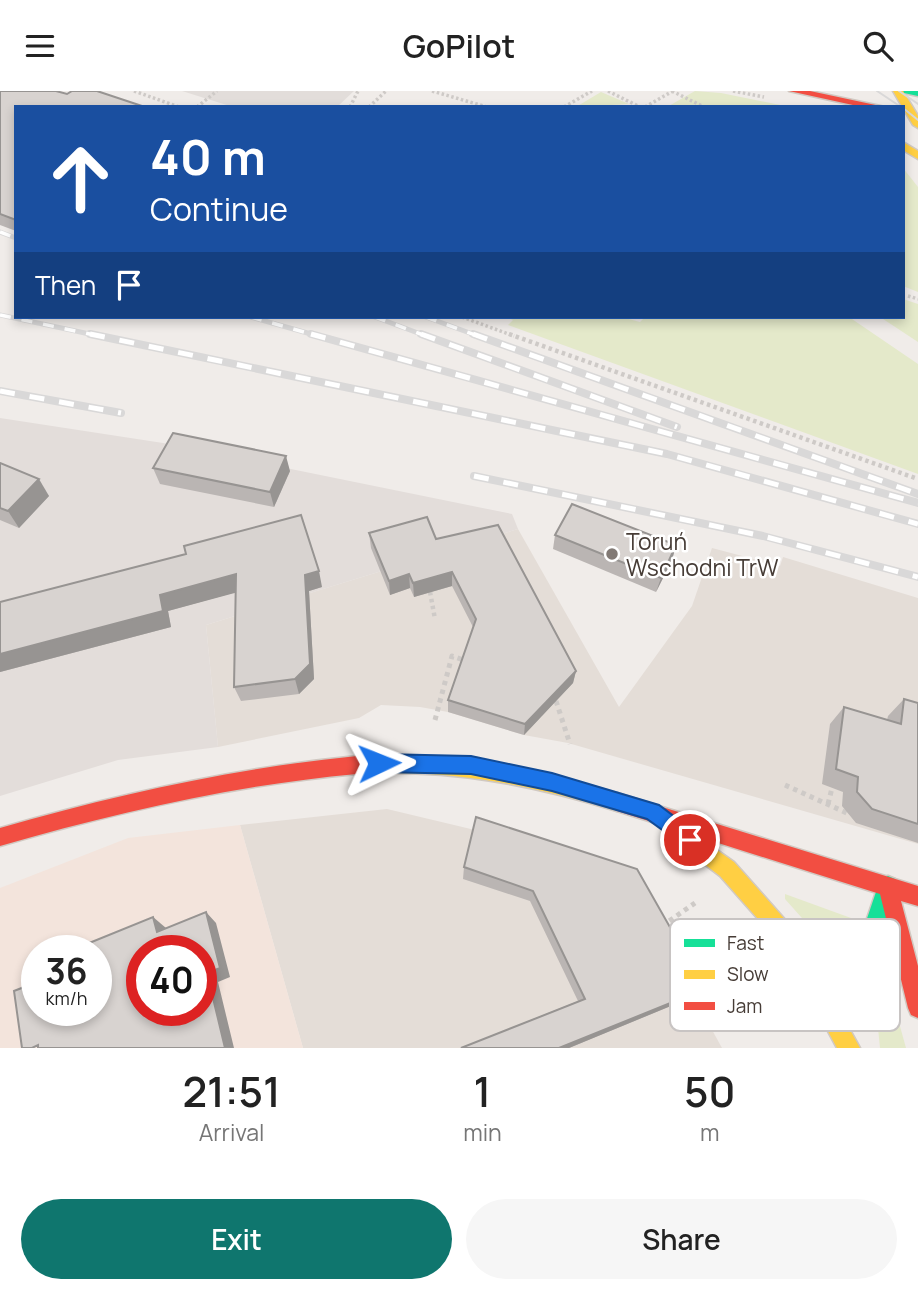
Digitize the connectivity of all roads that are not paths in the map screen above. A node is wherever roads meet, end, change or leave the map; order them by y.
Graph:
1 (787, 91) edge
2 (794, 91) edge
3 (898, 91) edge
4 (908, 91) edge
5 (918, 93) edge
6 (828, 105) edge
7 (869, 105) edge
8 (912, 116) edge
9 (652, 812) junction
10 (0, 837) edge
11 (888, 886) junction
12 (918, 896) edge
13 (771, 919) edge
14 (877, 919) edge
15 (896, 919) edge
16 (900, 935) edge
17 (918, 1008) edge
18 (841, 1031) edge
19 (849, 1048) edge

1 - 6 street
2 - 7 street
3 - 8 street
4 - 5 street
9 - 10 street
9 - 11 street
9 - 13 street
11 - 12 street
11 - 14 street
11 - 15 street
16 - 17 street
18 - 19 street

